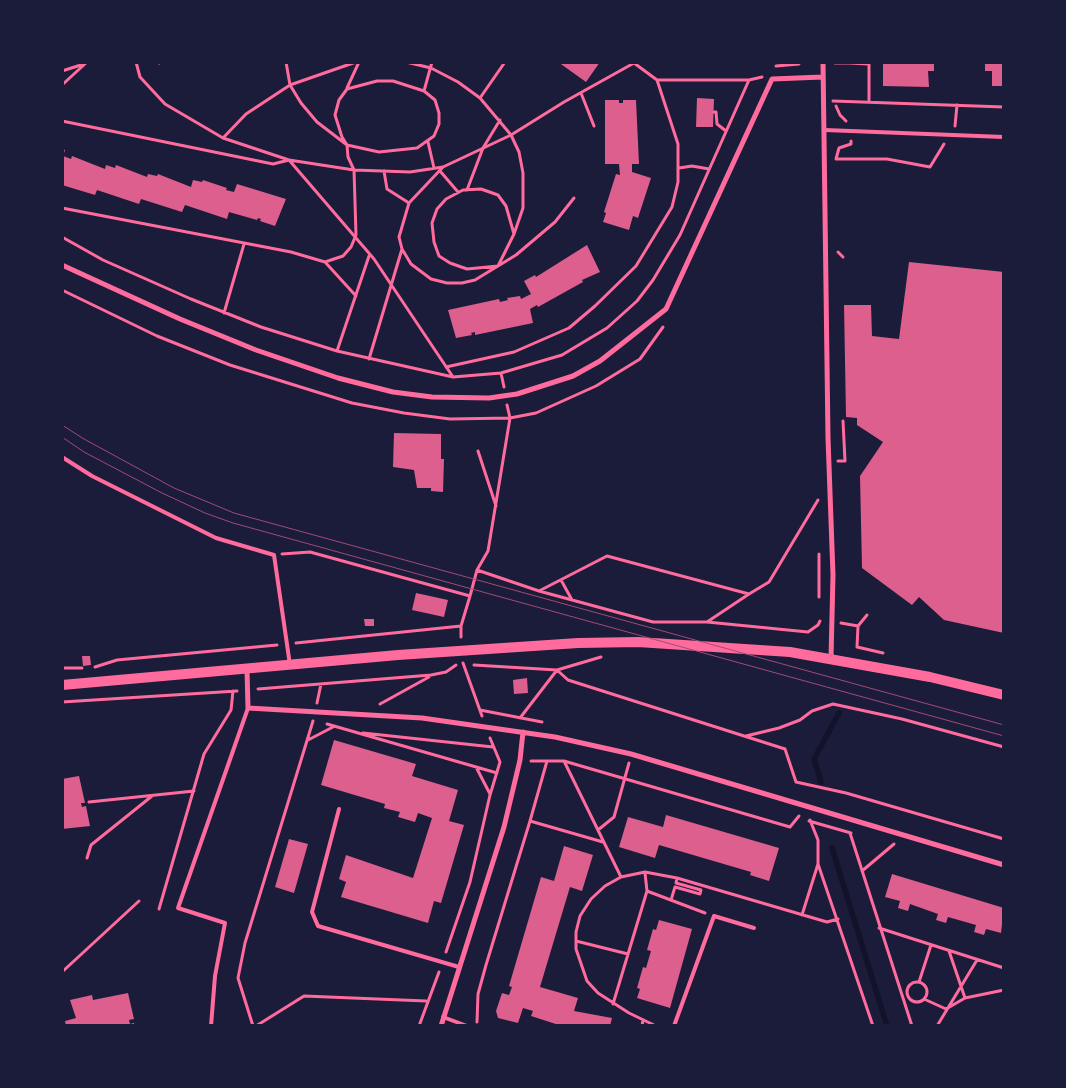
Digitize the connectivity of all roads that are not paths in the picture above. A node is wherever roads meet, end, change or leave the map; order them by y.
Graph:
1 (823, 62) edge
2 (823, 77) junction
3 (825, 130) junction
4 (1004, 137) edge
5 (62, 265) edge
6 (62, 457) edge
7 (831, 658) junction
8 (290, 665) junction
9 (247, 670) junction
10 (62, 685) edge
11 (1004, 695) edge
12 (248, 708) junction
13 (523, 732) junction
14 (339, 809) dead end
15 (1004, 865) edge
16 (754, 928) dead end
17 (459, 967) junction
18 (443, 1017) junction
19 (210, 1026) edge
20 (441, 1026) edge
21 (467, 1026) edge
22 (674, 1026) edge

1 - 2 street
2 - 3 street
2 - 5 street
3 - 4 lane
3 - 7 street
6 - 8 lane
7 - 8 main road
7 - 11 main road
8 - 9 main road
9 - 10 main road
9 - 12 street
12 - 13 street
12 - 19 lane
13 - 15 street
13 - 17 street
14 - 17 lane
16 - 22 lane
17 - 18 street
18 - 20 street
18 - 21 lane

